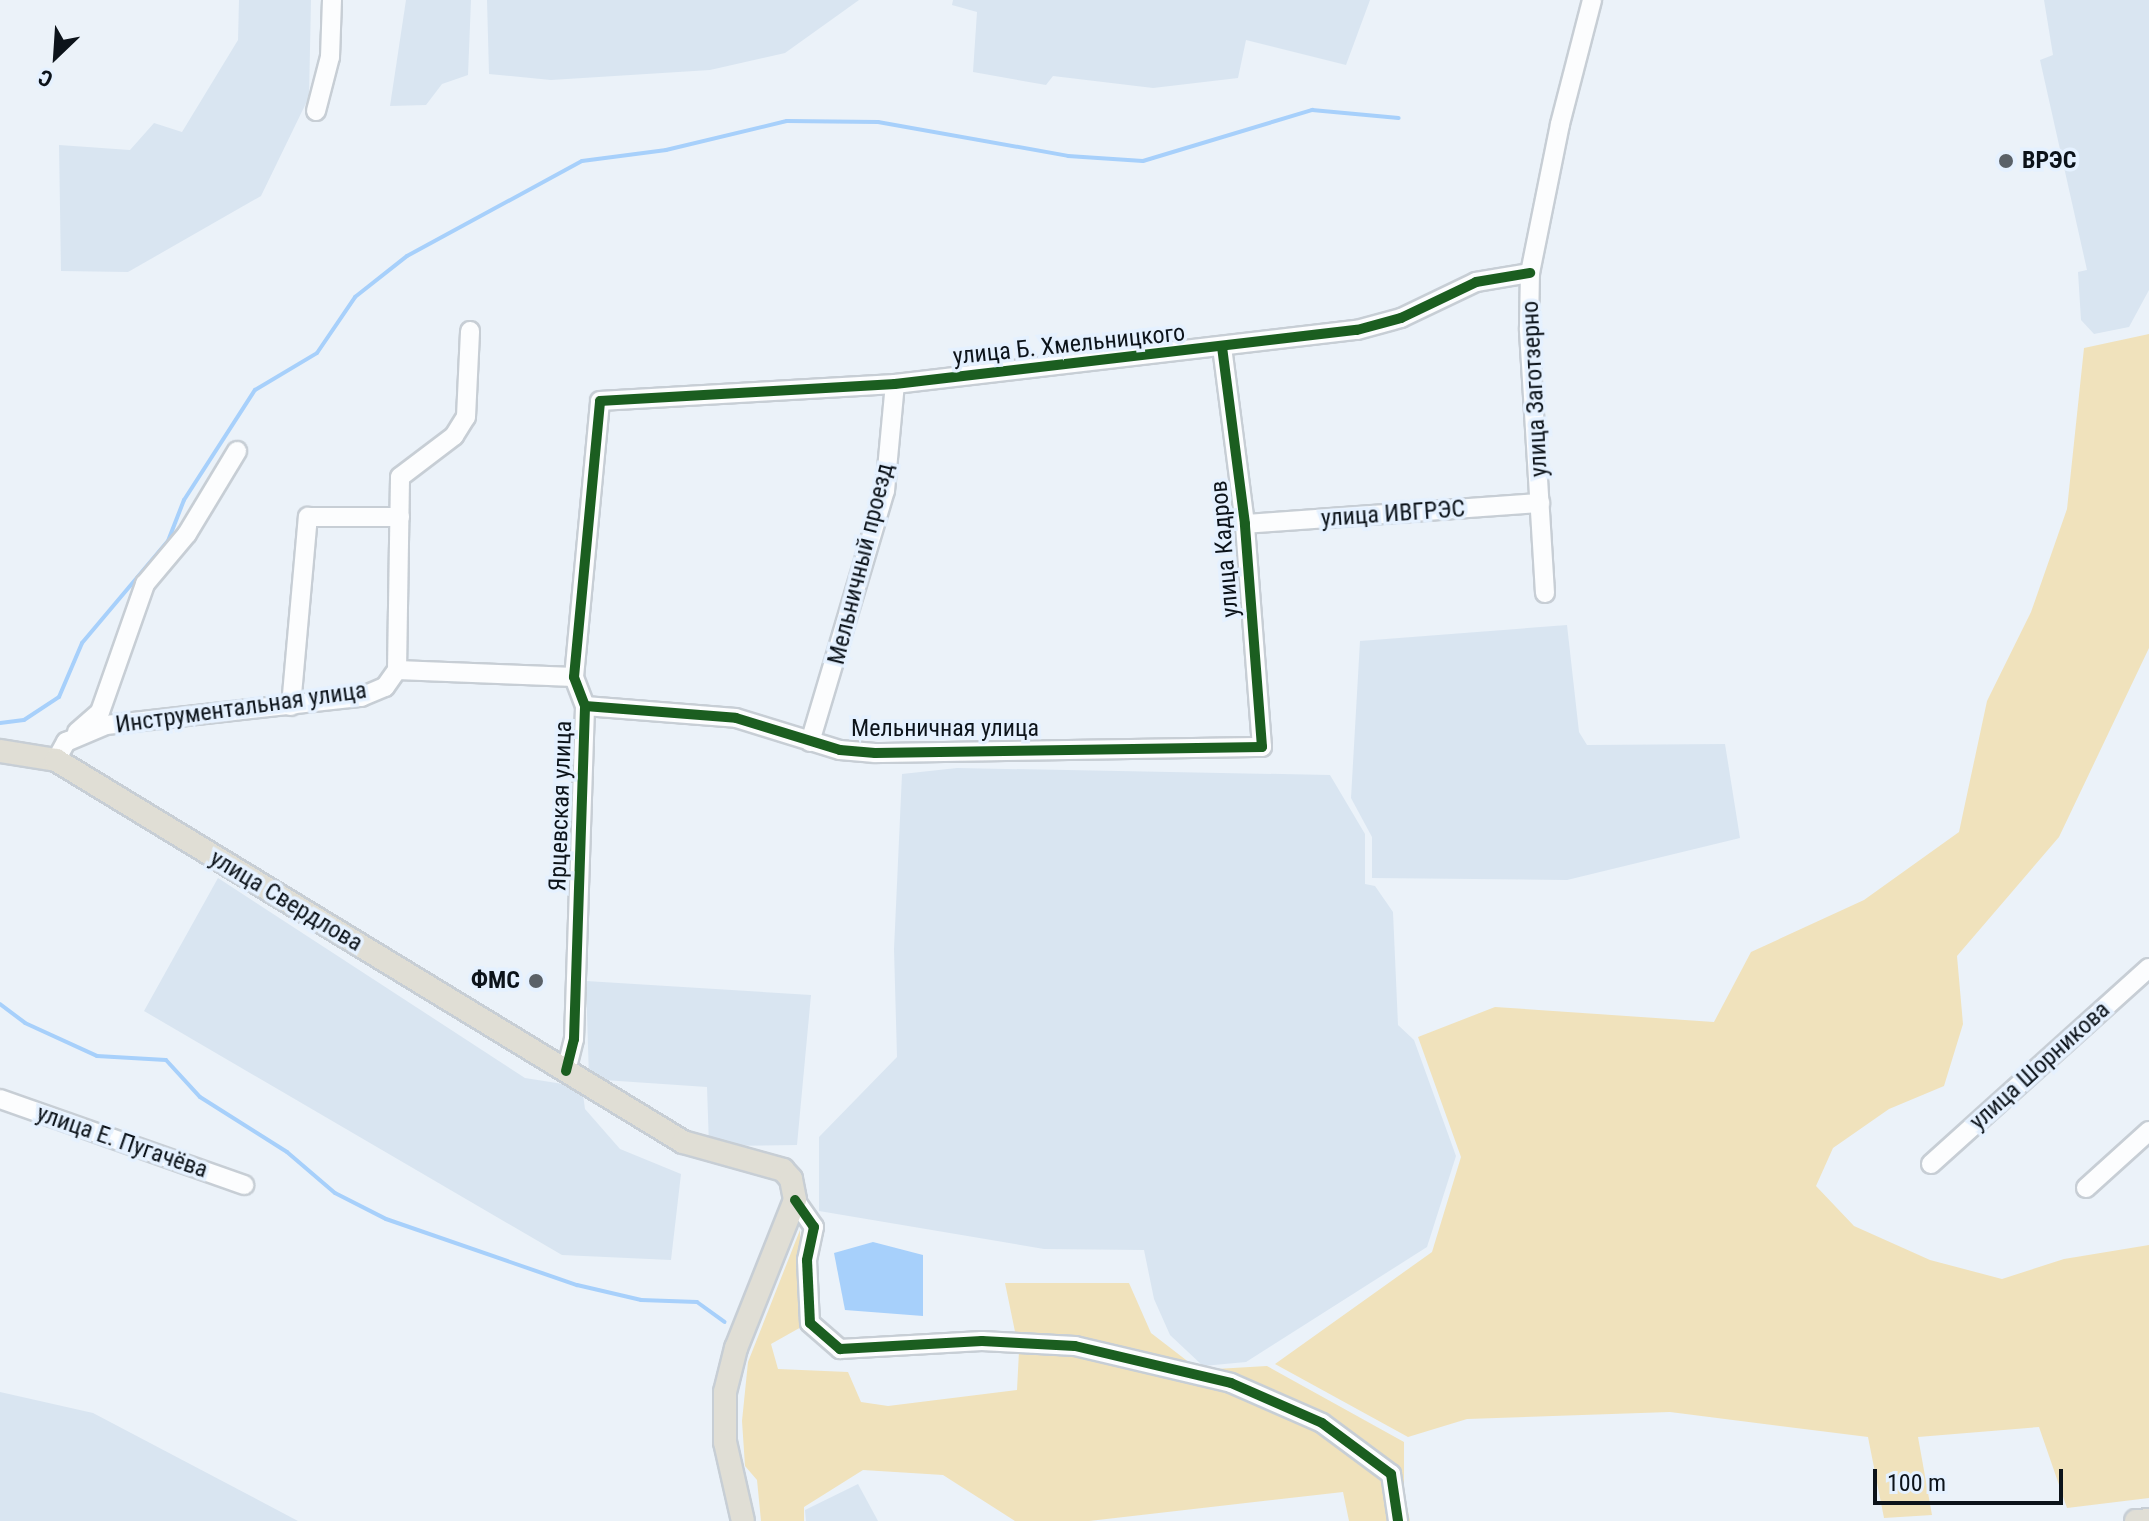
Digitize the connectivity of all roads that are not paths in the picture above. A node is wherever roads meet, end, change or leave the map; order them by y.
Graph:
1 (332, 0) edge
2 (1592, 0) edge
3 (316, 111) dead end
4 (1530, 273) junction
5 (470, 331) dead end
6 (1222, 348) junction
7 (895, 384) junction
8 (600, 401) joint
9 (237, 451) dead end
10 (1540, 503) junction
11 (400, 517) junction
12 (1245, 524) junction
13 (1545, 593) dead end
14 (397, 670) junction
15 (574, 677) junction
16 (291, 706) junction
17 (585, 706) junction
18 (810, 742) junction
19 (1262, 747) joint
20 (0, 751) edge
21 (61, 751) junction
22 (2149, 968) edge
23 (566, 1071) junction
24 (0, 1099) edge
25 (2149, 1131) edge
26 (1931, 1164) dead end
27 (244, 1185) dead end
28 (2086, 1188) dead end
29 (795, 1200) junction
30 (2149, 1520) edge
31 (743, 1521) edge
32 (1398, 1521) edge
33 (2136, 1521) edge

1 - 3 street
2 - 4 street, улица Заготзерно
4 - 6 street, улица Б. Хмельницкого
4 - 10 street, улица Заготзерно
5 - 11 street
6 - 7 street, улица Б. Хмельницкого
6 - 12 street, улица Кадров
7 - 8 street, улица Б. Хмельницкого
7 - 18 street, Мельничный проезд
8 - 15 street, Ярцевская улица
9 - 21 street
10 - 12 street, улица ИВГРЭС
10 - 13 street, улица Заготзерно
11 - 14 street
11 - 16 street
12 - 19 street, улица Кадров
14 - 15 street, Инструментальная улица
14 - 16 street, Инструментальная улица
15 - 17 street, Ярцевская улица
16 - 21 street, Инструментальная улица
17 - 18 street, Мельничная улица
17 - 23 street, Ярцевская улица
18 - 19 street, Мельничная улица
20 - 21 main road, улица Свердлова
21 - 23 main road, улица Свердлова
22 - 26 street, улица Шорникова
23 - 29 main road, улица Свердлова
24 - 27 street, улица Е. Пугачёва
25 - 28 street
29 - 31 main road
29 - 32 street
30 - 33 main road

